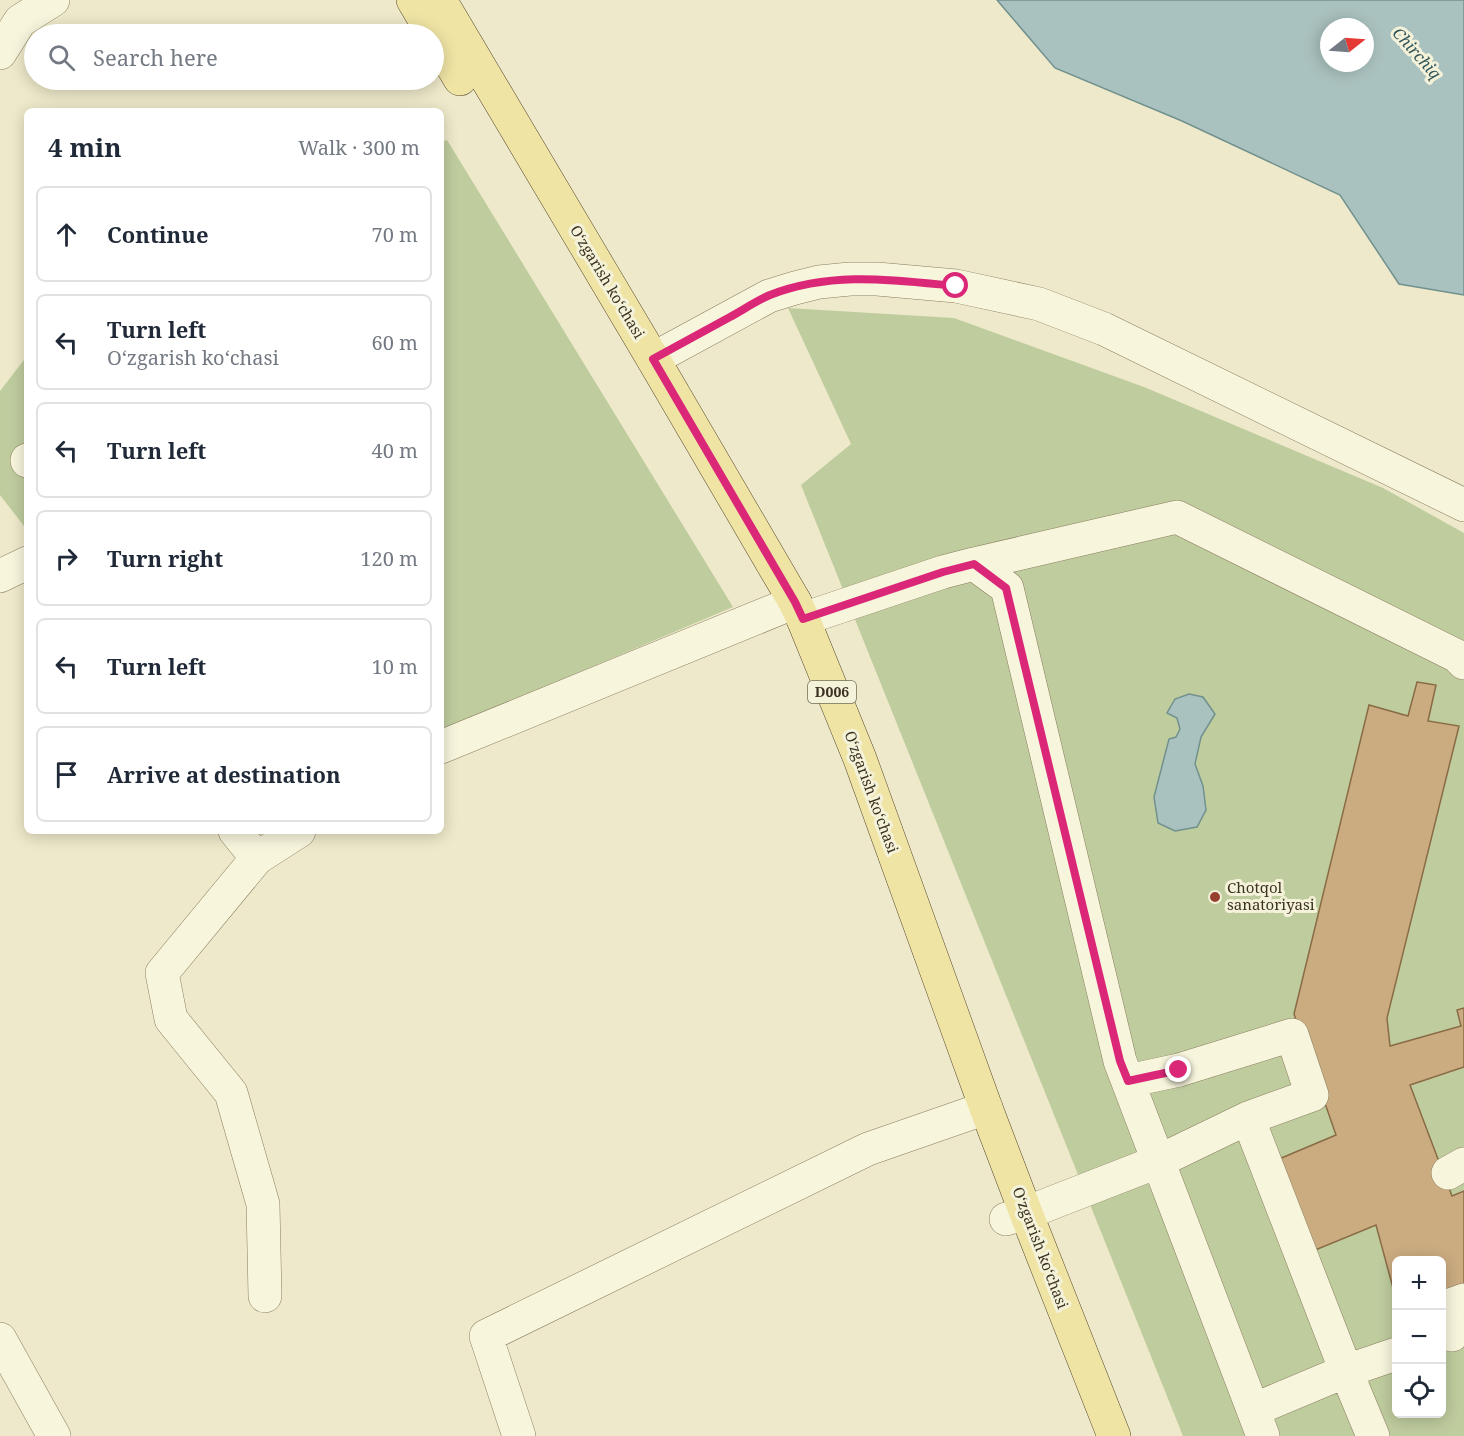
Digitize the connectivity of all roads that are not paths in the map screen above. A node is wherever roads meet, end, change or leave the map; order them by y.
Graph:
1 (53, 0) edge
2 (413, 0) edge
3 (440, 0) edge
4 (13, 11) edge
5 (427, 24) edge
6 (444, 52) edge
7 (0, 53) edge
8 (653, 359) junction
9 (1464, 505) edge
10 (24, 564) edge
11 (974, 564) junction
12 (0, 576) edge
13 (791, 610) junction
14 (1464, 663) edge
15 (444, 746) edge
16 (238, 834) edge
17 (294, 834) edge
18 (257, 858) junction
19 (1128, 1081) junction
20 (976, 1111) junction
21 (1248, 1118) junction
22 (1157, 1162) junction
23 (1016, 1216) junction
24 (265, 1296) dead end
25 (1464, 1300) edge
26 (1452, 1334) edge
27 (0, 1339) edge
28 (1392, 1355) edge
29 (1346, 1371) junction
30 (1258, 1423) edge
31 (54, 1436) edge
32 (519, 1436) edge
33 (1096, 1436) edge
34 (1114, 1436) edge
35 (1373, 1436) edge

1 - 4 street
2 - 5 main road, Oʻzgarish koʻchasi / D006
3 - 8 main road, Oʻzgarish koʻchasi / D006
4 - 7 street
6 - 13 main road, Oʻzgarish koʻchasi / D006
8 - 9 street
8 - 13 main road, Oʻzgarish koʻchasi / D006
10 - 12 street
11 - 13 street
11 - 14 street
11 - 19 street
13 - 15 street
13 - 20 main road, Oʻzgarish koʻchasi / D006
16 - 18 street
17 - 18 street
18 - 24 street
19 - 21 street
19 - 22 street
20 - 23 main road, Oʻzgarish koʻchasi / D006
20 - 32 street
21 - 22 street
21 - 29 street
22 - 23 street
22 - 30 street
23 - 33 main road, Oʻzgarish koʻchasi / D006
23 - 34 main road, Oʻzgarish koʻchasi / D006
25 - 26 street
27 - 31 street
28 - 29 street
29 - 30 street
29 - 35 street

